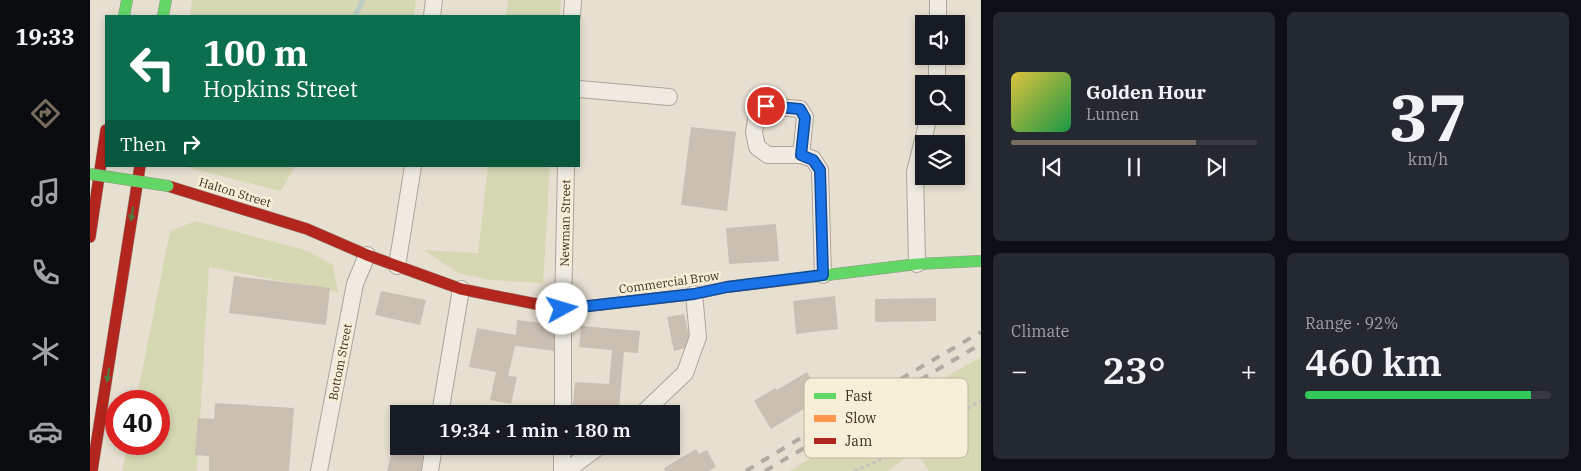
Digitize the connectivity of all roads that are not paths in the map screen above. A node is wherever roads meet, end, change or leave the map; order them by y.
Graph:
1 (127, 0) edge
2 (166, 0) edge
3 (434, 0) edge
4 (573, 0) edge
5 (938, 0) edge
6 (124, 15) edge
7 (164, 15) edge
8 (432, 15) edge
9 (572, 15) edge
10 (938, 15) edge
11 (580, 89) edge
12 (670, 97) dead end
13 (927, 125) edge
14 (105, 137) edge
15 (801, 155) dead end
16 (140, 167) edge
17 (413, 167) edge
18 (566, 167) edge
19 (90, 174) edge
20 (90, 237) edge
21 (367, 255) junction
22 (981, 261) edge
23 (917, 264) junction
24 (397, 266) junction
25 (823, 275) junction
26 (460, 289) junction
27 (694, 294) junction
28 (562, 309) junction
29 (441, 405) edge
30 (562, 405) edge
31 (651, 405) edge
32 (433, 455) edge
33 (563, 455) edge
34 (587, 455) edge
35 (92, 471) edge
36 (319, 471) edge
37 (430, 471) edge
38 (564, 471) edge

1 - 6 main road
2 - 7 main road
3 - 8 street
4 - 9 street
5 - 10 street
11 - 12 street
13 - 23 street
14 - 20 main road
15 - 25 street
16 -> 35 main road
17 - 24 street
18 - 28 street, Newman Street
19 - 21 main road, Halton Street, bridge
21 - 24 main road, Commercial Brow
21 - 36 street, Bottom Street
22 - 23 main road, Commercial Brow
23 - 25 main road, Commercial Brow
24 - 26 main road, Commercial Brow
25 - 27 main road, Commercial Brow
26 - 28 main road, Commercial Brow
26 - 29 street
27 - 28 main road, Commercial Brow
27 - 31 street
28 - 30 street, Newman Street
32 - 37 street
33 - 38 street
34 - 38 street

